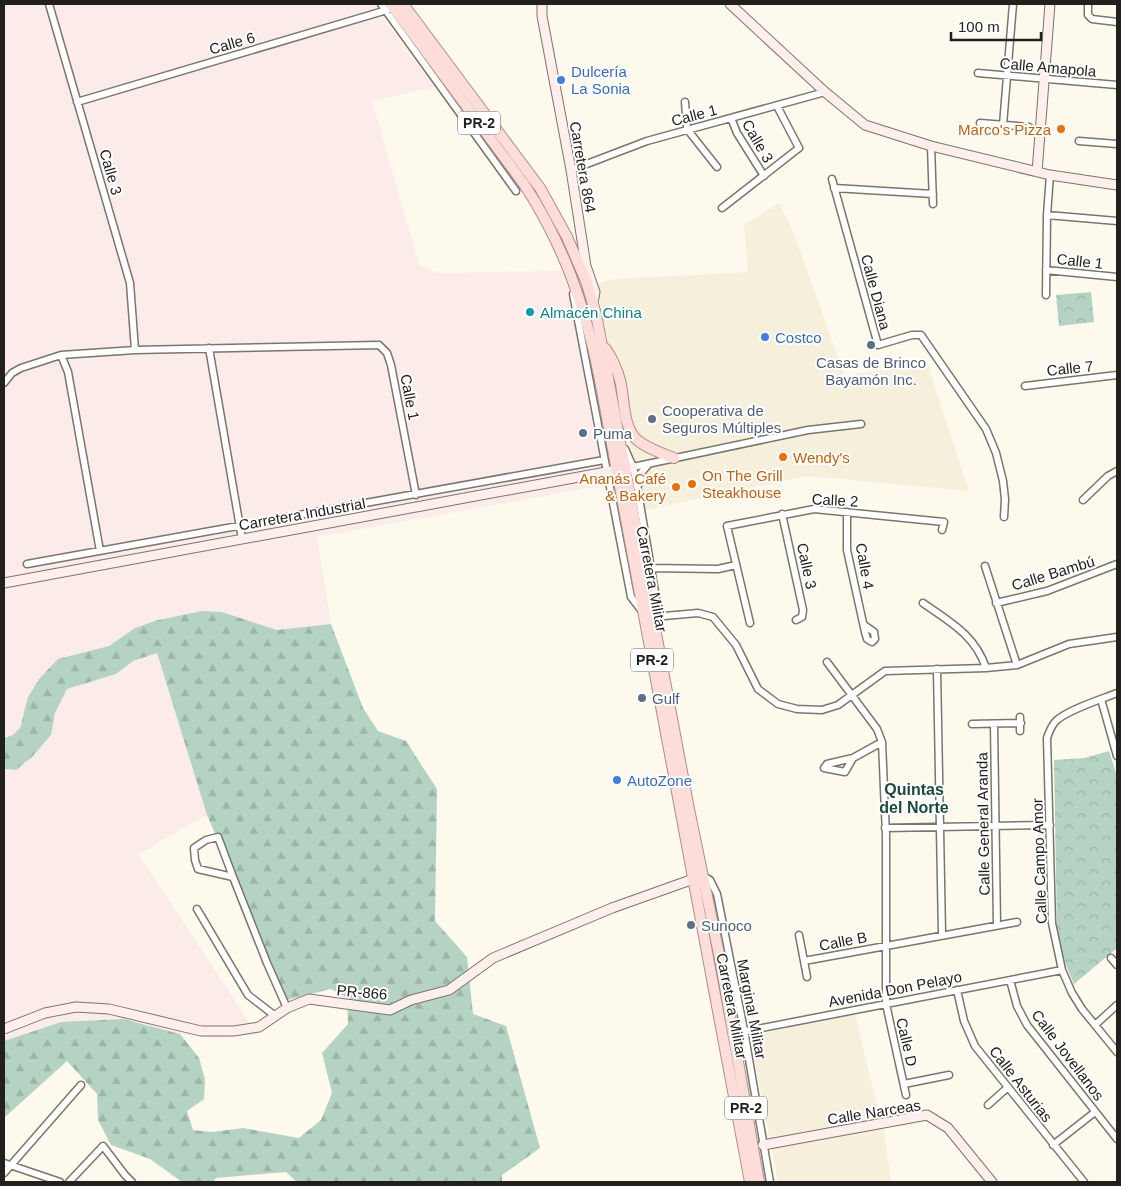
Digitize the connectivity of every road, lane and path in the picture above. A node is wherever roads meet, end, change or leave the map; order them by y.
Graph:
1 (49, 4) edge
2 (381, 4) edge
3 (542, 4) edge
4 (730, 4) edge
5 (1013, 4) edge
6 (1050, 4) edge
7 (1088, 4) edge
8 (395, 6) edge
9 (1117, 22) edge
10 (978, 73) dead end
11 (1007, 76) junction
12 (1044, 79) junction
13 (1117, 85) edge
14 (825, 92) junction
15 (77, 102) junction
16 (684, 102) dead end
17 (777, 106) junction
18 (731, 118) junction
19 (980, 123) dead end
20 (1003, 125) junction
21 (1029, 127) dead end
22 (688, 130) junction
23 (1079, 141) dead end
24 (1117, 144) edge
25 (931, 146) junction
26 (496, 163) junction
27 (509, 163) junction
28 (716, 167) dead end
29 (571, 170) junction
30 (1037, 172) junction
31 (1050, 175) junction
32 (764, 176) junction
33 (832, 179) dead end
34 (1117, 185) edge
35 (834, 188) junction
36 (516, 191) dead end
37 (933, 194) junction
38 (933, 204) dead end
39 (722, 208) dead end
40 (1046, 215) junction
41 (1117, 220) edge
42 (580, 230) junction
43 (567, 237) junction
44 (557, 242) junction
45 (568, 266) junction
46 (1046, 270) junction
47 (1117, 277) edge
48 (1046, 295) dead end
49 (593, 304) junction
50 (602, 344) junction
51 (209, 348) junction
52 (135, 350) junction
53 (61, 355) junction
54 (1117, 375) edge
55 (4, 383) edge
56 (1025, 386) dead end
57 (861, 424) dead end
58 (674, 458) junction
59 (604, 460) junction
60 (650, 463) junction
61 (620, 469) junction
62 (1117, 471) edge
63 (638, 492) junction
64 (416, 494) junction
65 (1083, 500) dead end
66 (847, 512) junction
67 (782, 514) junction
68 (1004, 517) dead end
69 (240, 526) junction
70 (942, 530) dead end
71 (242, 539) junction
72 (100, 551) junction
73 (27, 564) dead end
74 (1117, 564) edge
75 (736, 565) junction
76 (985, 566) dead end
77 (650, 568) junction
78 (4, 583) edge
79 (923, 603) dead end
80 (996, 603) junction
81 (648, 615) junction
82 (796, 620) dead end
83 (750, 623) dead end
84 (864, 624) dead end
85 (1117, 637) edge
86 (827, 662) dead end
87 (1017, 664) junction
88 (986, 668) junction
89 (937, 669) junction
90 (1117, 694) edge
91 (852, 696) junction
92 (1101, 699) junction
93 (972, 724) dead end
94 (994, 724) junction
95 (1020, 731) dead end
96 (882, 742) junction
97 (1117, 756) edge
98 (853, 758) dead end
99 (1050, 825) junction
100 (996, 826) junction
101 (940, 827) junction
102 (886, 828) junction
103 (703, 876) junction
104 (233, 877) junction
105 (693, 879) junction
106 (197, 908) dead end
107 (1017, 922) dead end
108 (997, 925) junction
109 (799, 935) dead end
110 (942, 935) junction
111 (886, 946) junction
112 (1111, 958) dead end
113 (804, 961) junction
114 (1117, 965) edge
115 (1062, 970) junction
116 (807, 977) dead end
117 (1010, 980) junction
118 (957, 990) junction
119 (886, 1004) junction
120 (1117, 1005) edge
121 (287, 1008) junction
122 (274, 1015) junction
123 (1095, 1025) junction
124 (4, 1029) edge
125 (744, 1030) junction
126 (733, 1033) junction
127 (722, 1036) junction
128 (1117, 1052) edge
129 (949, 1075) dead end
130 (904, 1084) junction
131 (81, 1085) dead end
132 (1007, 1088) junction
133 (906, 1095) dead end
134 (988, 1105) dead end
135 (1094, 1112) junction
136 (759, 1121) junction
137 (1117, 1139) edge
138 (763, 1145) junction
139 (1054, 1145) junction
140 (752, 1151) junction
141 (4, 1162) edge
142 (11, 1165) junction
143 (4, 1173) edge
144 (60, 1182) edge
145 (69, 1182) edge
146 (132, 1182) edge
147 (750, 1182) edge
148 (758, 1182) edge
149 (770, 1182) edge
150 (992, 1182) edge
151 (1084, 1182) edge

1 - 15 street, Calle 3
2 - 8 street
3 - 29 street, Carretera 864
4 - 14 street
5 - 11 street
6 - 12 street
7 - 9 street
8 - 15 street, Calle 6
8 - 26 street
8 - 27 main road, Carretera Militar / PR-2
8 - 43 main road, Carretera Militar / PR-2
10 - 11 street, Calle Amapola
11 - 12 street, Calle Amapola
11 - 20 street
12 - 13 street, Calle Amapola
12 - 30 street
14 - 17 street, Calle 1
14 - 25 street
15 - 52 street, Calle 3
16 - 22 street
17 - 18 street, Calle 1
17 - 32 street
18 - 22 street, Calle 1
18 - 32 street, Calle 3
19 - 20 street
20 - 21 street
22 - 28 street
22 - 29 street, Calle 1
23 - 24 street
25 - 30 street
25 - 37 street
26 - 27 street
26 - 36 street
27 - 44 main road, Carretera Militar / PR-2
29 - 42 street, Carretera 864
30 - 31 street
31 - 34 street
31 - 40 street, Calle 1
32 - 39 street
33 - 35 street
35 - 37 street
35 - 68 street, Calle Diana
37 - 38 street
40 - 41 street
40 - 46 street, Calle 1
42 - 43 street
42 - 49 street, Carretera 864
43 - 44 street
43 - 49 main road, Carretera Militar / PR-2
44 - 45 main road, Carretera Militar / PR-2
45 - 59 street
45 - 61 main road, Carretera Militar / PR-2
46 - 47 street, Calle 1
46 - 48 street
49 - 50 main road, Carretera Militar / PR-2
50 - 58 main road
50 - 61 main road, Carretera Militar / PR-2
51 - 52 street, Calle 1
51 - 64 street, Calle 1
51 - 69 street
52 - 53 street, Calle 1
53 - 55 street, Calle 1
53 - 72 street
54 - 56 street, Calle 7
57 - 58 street
58 - 60 street
59 - 61 street
59 - 64 street
60 - 61 street
60 - 63 street
61 - 63 street
61 - 71 street, Carretera Industrial
61 - 81 main road, Carretera Militar / PR-2
61 - 81 street
62 - 65 street
63 - 77 street
64 - 69 street
66 - 67 street, Calle 2
66 - 70 street, Calle 2
66 - 84 street, Calle 4
67 - 75 street, Calle 2
67 - 82 street, Calle 3
69 - 71 street
69 - 72 street
71 - 78 street, Carretera Industrial
72 - 73 street
74 - 80 street, Calle Bambú
75 - 77 street
75 - 83 street
76 - 80 street
77 - 81 street
79 - 88 street
80 - 87 street
81 - 91 street
81 - 103 main road, Carretera Militar / PR-2
81 - 105 main road, Carretera Militar / PR-2
85 - 87 street
86 - 91 street
87 - 88 street
88 - 89 street
89 - 91 street
89 - 101 street
90 - 92 street, Calle Campo Amor
91 - 96 street
92 - 97 street
92 - 99 street, Calle Campo Amor
93 - 94 street
94 - 95 street
94 - 100 street, Calle General Aranda
96 - 98 street
96 - 102 street, Calle D
99 - 100 street
99 - 115 street, Calle Campo Amor
100 - 101 street
100 - 108 street, Calle General Aranda
101 - 102 street
101 - 110 street
102 - 111 street, Calle D
103 - 105 street, PR-866 / PR-866
103 - 125 street, Marginal Militar
103 - 126 main road, Carretera Militar / PR-2
104 - 104 street
104 - 121 street
105 - 121 street, PR-866 / PR-866
105 - 127 main road, Carretera Militar / PR-2
106 - 122 street
107 - 108 street, Calle B
108 - 110 street, Calle B
109 - 113 street
110 - 111 street, Calle B
111 - 113 street, Calle B
111 - 119 street, Calle D
112 - 114 street
113 - 116 street
115 - 117 street, Avenida Don Pelayo
115 - 123 street, Calle Campo Amor
117 - 118 street, Avenida Don Pelayo
117 - 135 street, Calle Jovellanos
118 - 119 street, Avenida Don Pelayo
118 - 132 street, Calle Asturias
119 - 125 street, Avenida Don Pelayo
119 - 130 street, Calle D
120 - 123 street
121 - 122 street, PR-866 / PR-866
122 - 124 street, PR-866 / PR-866
123 - 128 street, Calle Campo Amor
125 - 126 street, Avenida Don Pelayo
125 - 136 street, Marginal Militar
126 - 127 street, Avenida Don Pelayo
126 - 140 main road, Carretera Militar / PR-2
127 - 147 main road, Carretera Militar / PR-2
129 - 130 street, Calle D
130 - 133 street, Calle D
131 - 142 street
132 - 134 street
132 - 139 street, Calle Asturias
135 - 137 street, Calle Jovellanos
135 - 139 street
136 - 138 street, Marginal Militar
136 - 140 street
138 - 149 street, Marginal Militar
138 - 150 street, Calle Narceas
139 - 151 street, Calle Asturias
140 - 148 main road, Carretera Militar / PR-2
141 - 142 street
142 - 143 street
142 - 144 street
145 - 146 street

